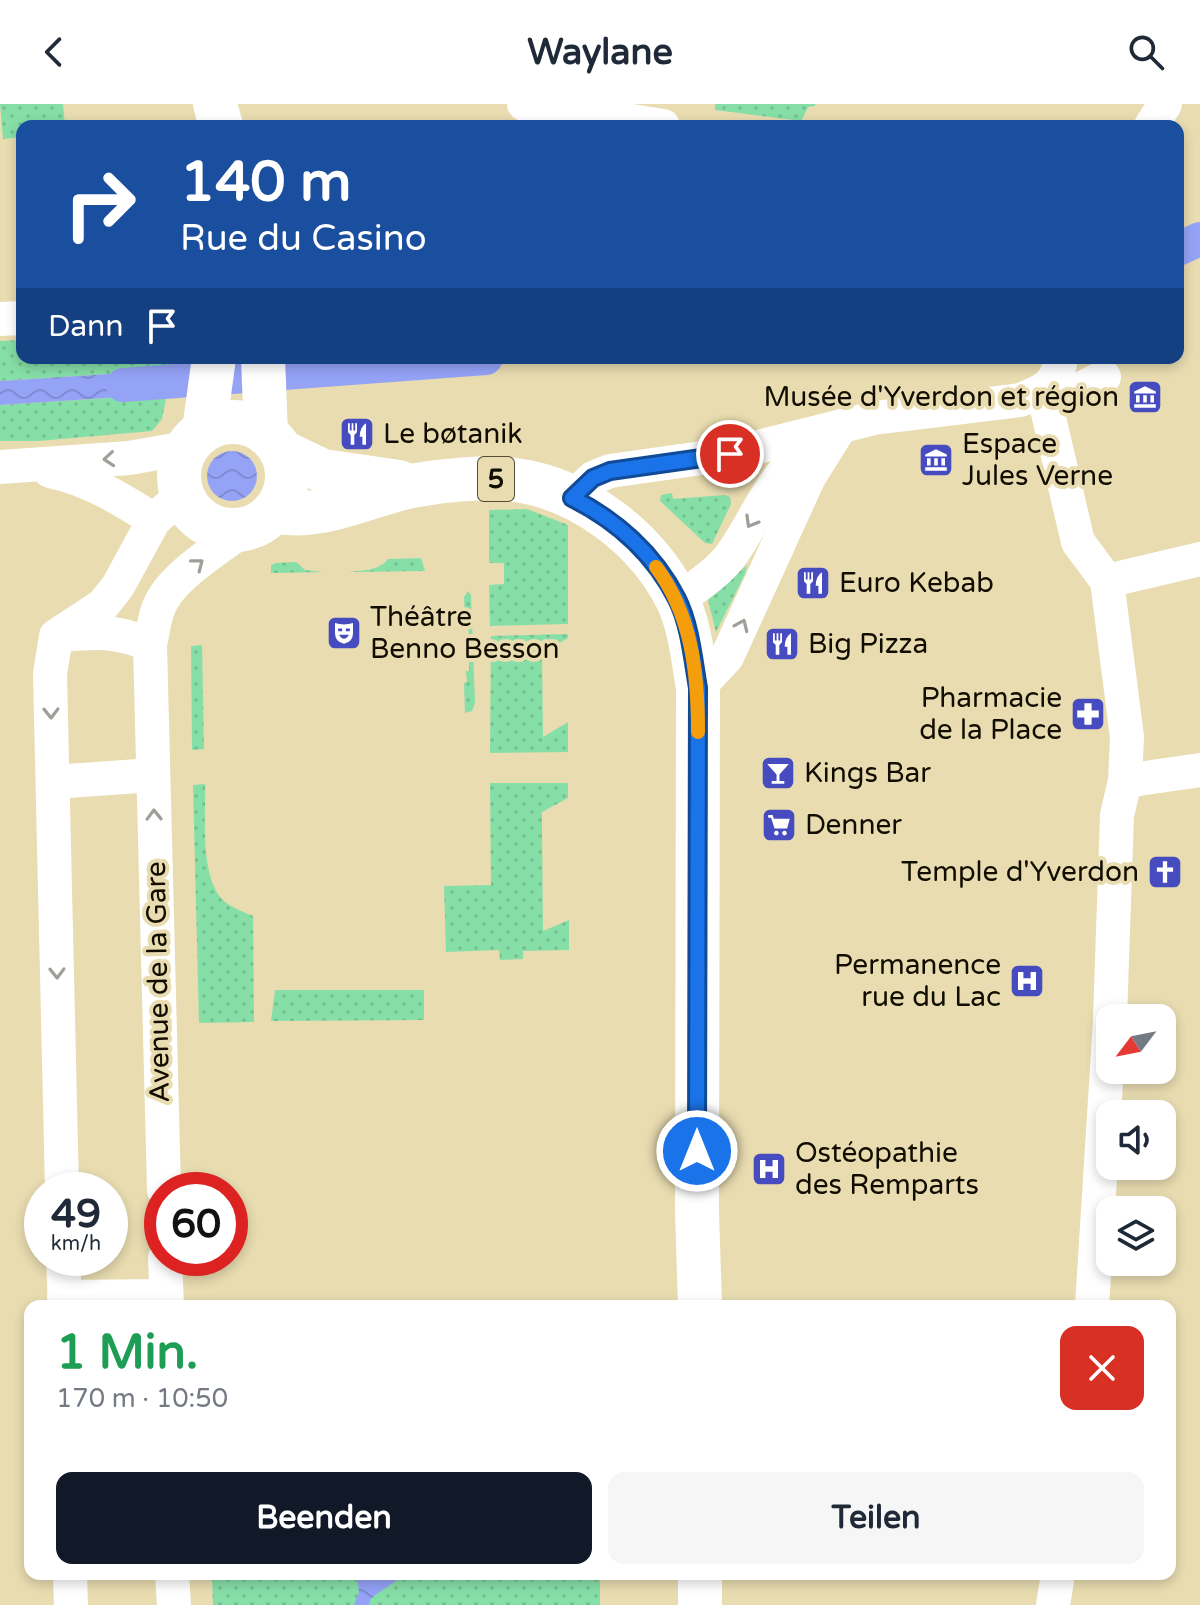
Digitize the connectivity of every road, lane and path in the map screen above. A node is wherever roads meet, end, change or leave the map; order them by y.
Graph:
1 (534, 112) edge
2 (608, 120) edge
3 (213, 364) edge
4 (264, 364) edge
5 (1060, 364) edge
6 (1104, 377) dead end
7 (1045, 399) junction
8 (841, 426) junction
9 (200, 428) junction
10 (271, 429) junction
11 (13, 466) edge
12 (417, 485) junction
13 (572, 498) junction
14 (168, 508) junction
15 (260, 520) junction
16 (1199, 566) edge
17 (1107, 581) junction
18 (678, 600) junction
19 (56, 636) junction
20 (150, 645) junction
21 (698, 688) junction
22 (1200, 770) edge
23 (153, 775) junction
24 (1125, 781) junction
25 (53, 782) junction
26 (1111, 1004) edge
27 (1106, 1084) edge
28 (62, 1172) edge
29 (164, 1172) edge
30 (63, 1276) edge
31 (166, 1276) edge
32 (64, 1300) edge
33 (167, 1300) edge
34 (700, 1300) edge
35 (1092, 1300) edge
36 (70, 1580) edge
37 (172, 1580) edge
38 (700, 1580) edge
39 (1057, 1580) edge
40 (71, 1605) edge
41 (174, 1605) edge
42 (700, 1605) edge
43 (1053, 1605) edge

1 - 2 street
3 - 9 main road
4 - 10 main road
5 - 7 street
6 - 7 street
7 - 8 street
7 - 17 street
8 - 13 street
8 -> 18 street
21 -> 8 street
9 - 10 main road
9 -> 11 street
9 - 14 main road
10 - 12 main road, 5
10 - 15 main road
11 - 14 street
12 - 13 main road, 5
12 - 15 main road, 5
13 - 18 main road, 5
14 - 15 main road
14 - 19 street
20 -> 15 street, Avenue de la Gare
16 - 17 street
17 - 24 street
18 - 21 main road, 5
19 - 20 street
19 -> 25 street
20 - 23 street, Avenue de la Gare
21 - 34 main road, 5
22 - 24 street
23 - 25 street
29 -> 23 street, Avenue de la Gare
24 - 26 street
25 -> 28 street
27 - 35 street
30 - 32 street
31 - 33 street
36 - 40 street
37 - 41 street
38 - 42 main road
39 - 43 street

